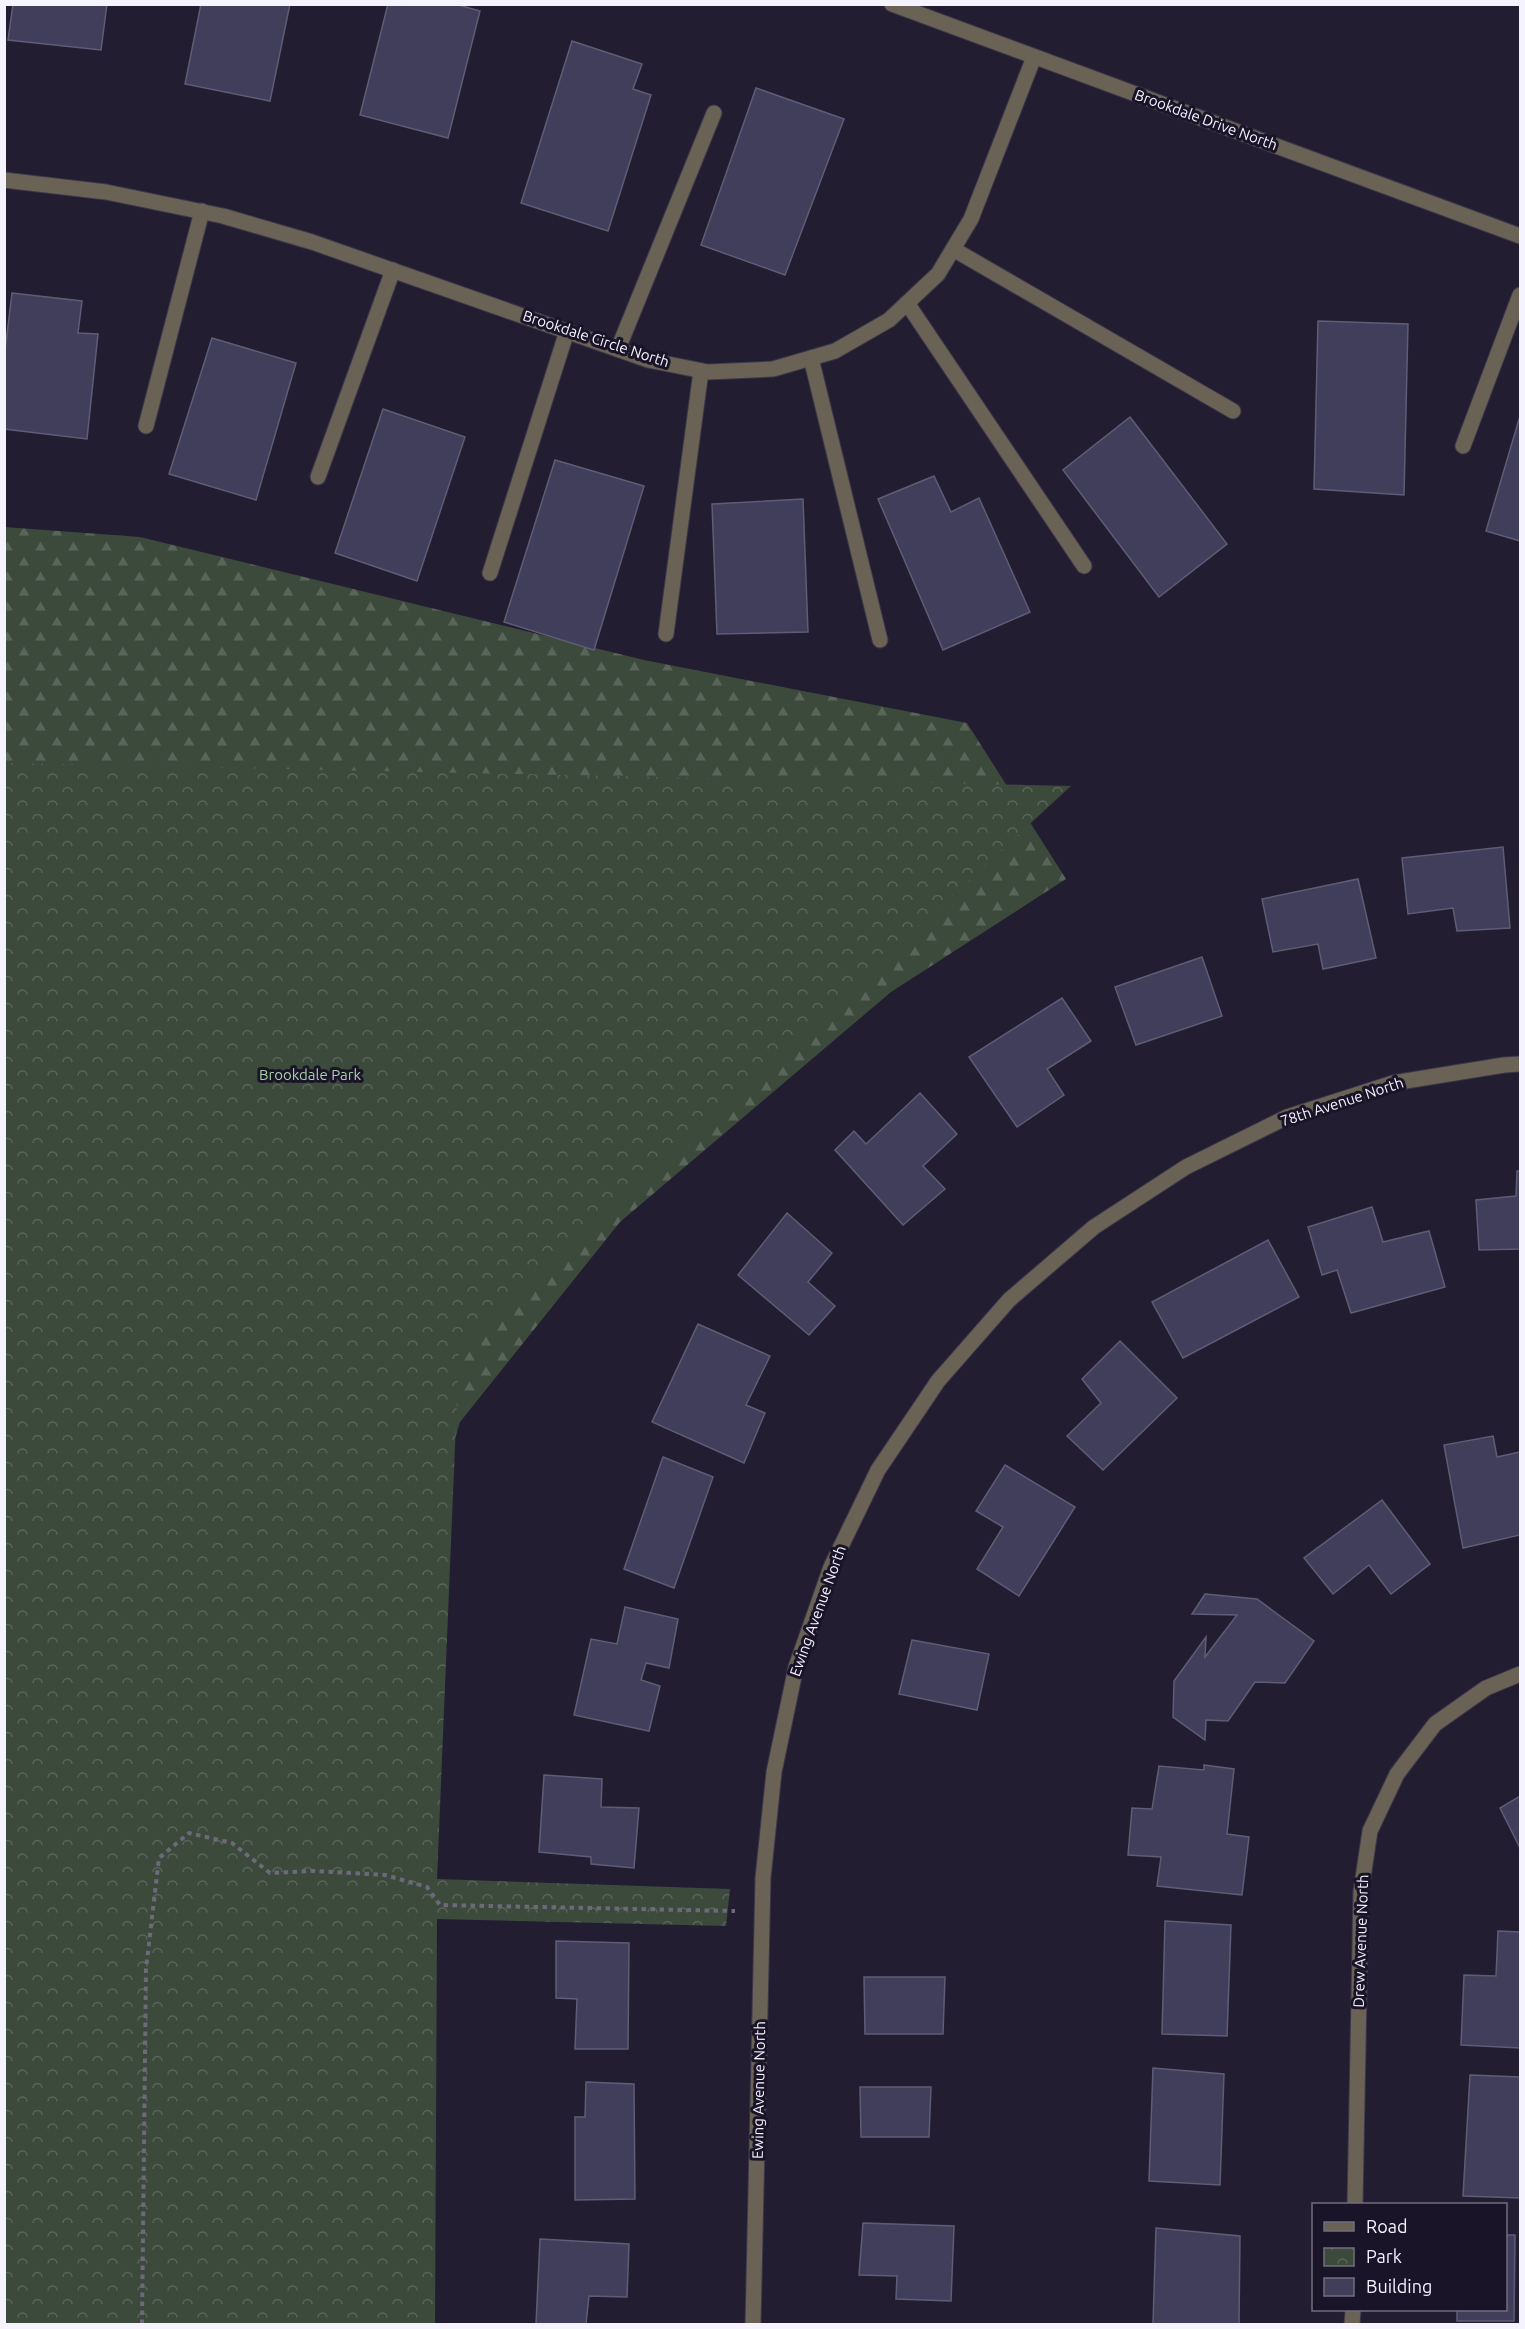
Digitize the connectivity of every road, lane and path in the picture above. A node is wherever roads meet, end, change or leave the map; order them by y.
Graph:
1 (892, 4) edge
2 (1034, 57) junction
3 (714, 113) dead end
4 (4, 180) edge
5 (202, 212) junction
6 (1521, 236) edge
7 (953, 249) junction
8 (393, 270) junction
9 (1521, 295) edge
10 (907, 303) junction
11 (567, 331) junction
12 (618, 349) junction
13 (811, 358) junction
14 (700, 371) junction
15 (1233, 411) dead end
16 (146, 426) dead end
17 (1463, 446) dead end
18 (318, 477) dead end
19 (1084, 566) dead end
20 (490, 573) dead end
21 (666, 634) dead end
22 (880, 640) dead end
23 (1521, 1064) edge
24 (1205, 1158) joint
25 (1521, 1674) edge
26 (763, 1912) junction
27 (1355, 2203) edge
28 (142, 2325) edge
29 (753, 2325) edge

1 - 2 street, Brookdale Drive North
2 - 6 street, Brookdale Drive North
2 - 7 street, Brookdale Circle North
3 - 12 street
4 - 5 street, Brookdale Circle North
5 - 8 street, Brookdale Circle North
5 - 16 street
7 - 10 street, Brookdale Circle North
7 - 15 street
8 - 11 street, Brookdale Circle North
8 - 18 street
9 - 17 street
10 - 13 street, Brookdale Circle North
10 - 19 street
11 - 12 street, Brookdale Circle North
11 - 20 street
12 - 14 street, Brookdale Circle North
13 - 14 street, Brookdale Circle North
13 - 22 street
14 - 21 street
23 - 24 street, 78th Avenue North
24 - 26 street, Ewing Avenue North
25 - 27 street, Drew Avenue North
26 - 28 path
26 - 29 street, Ewing Avenue North

